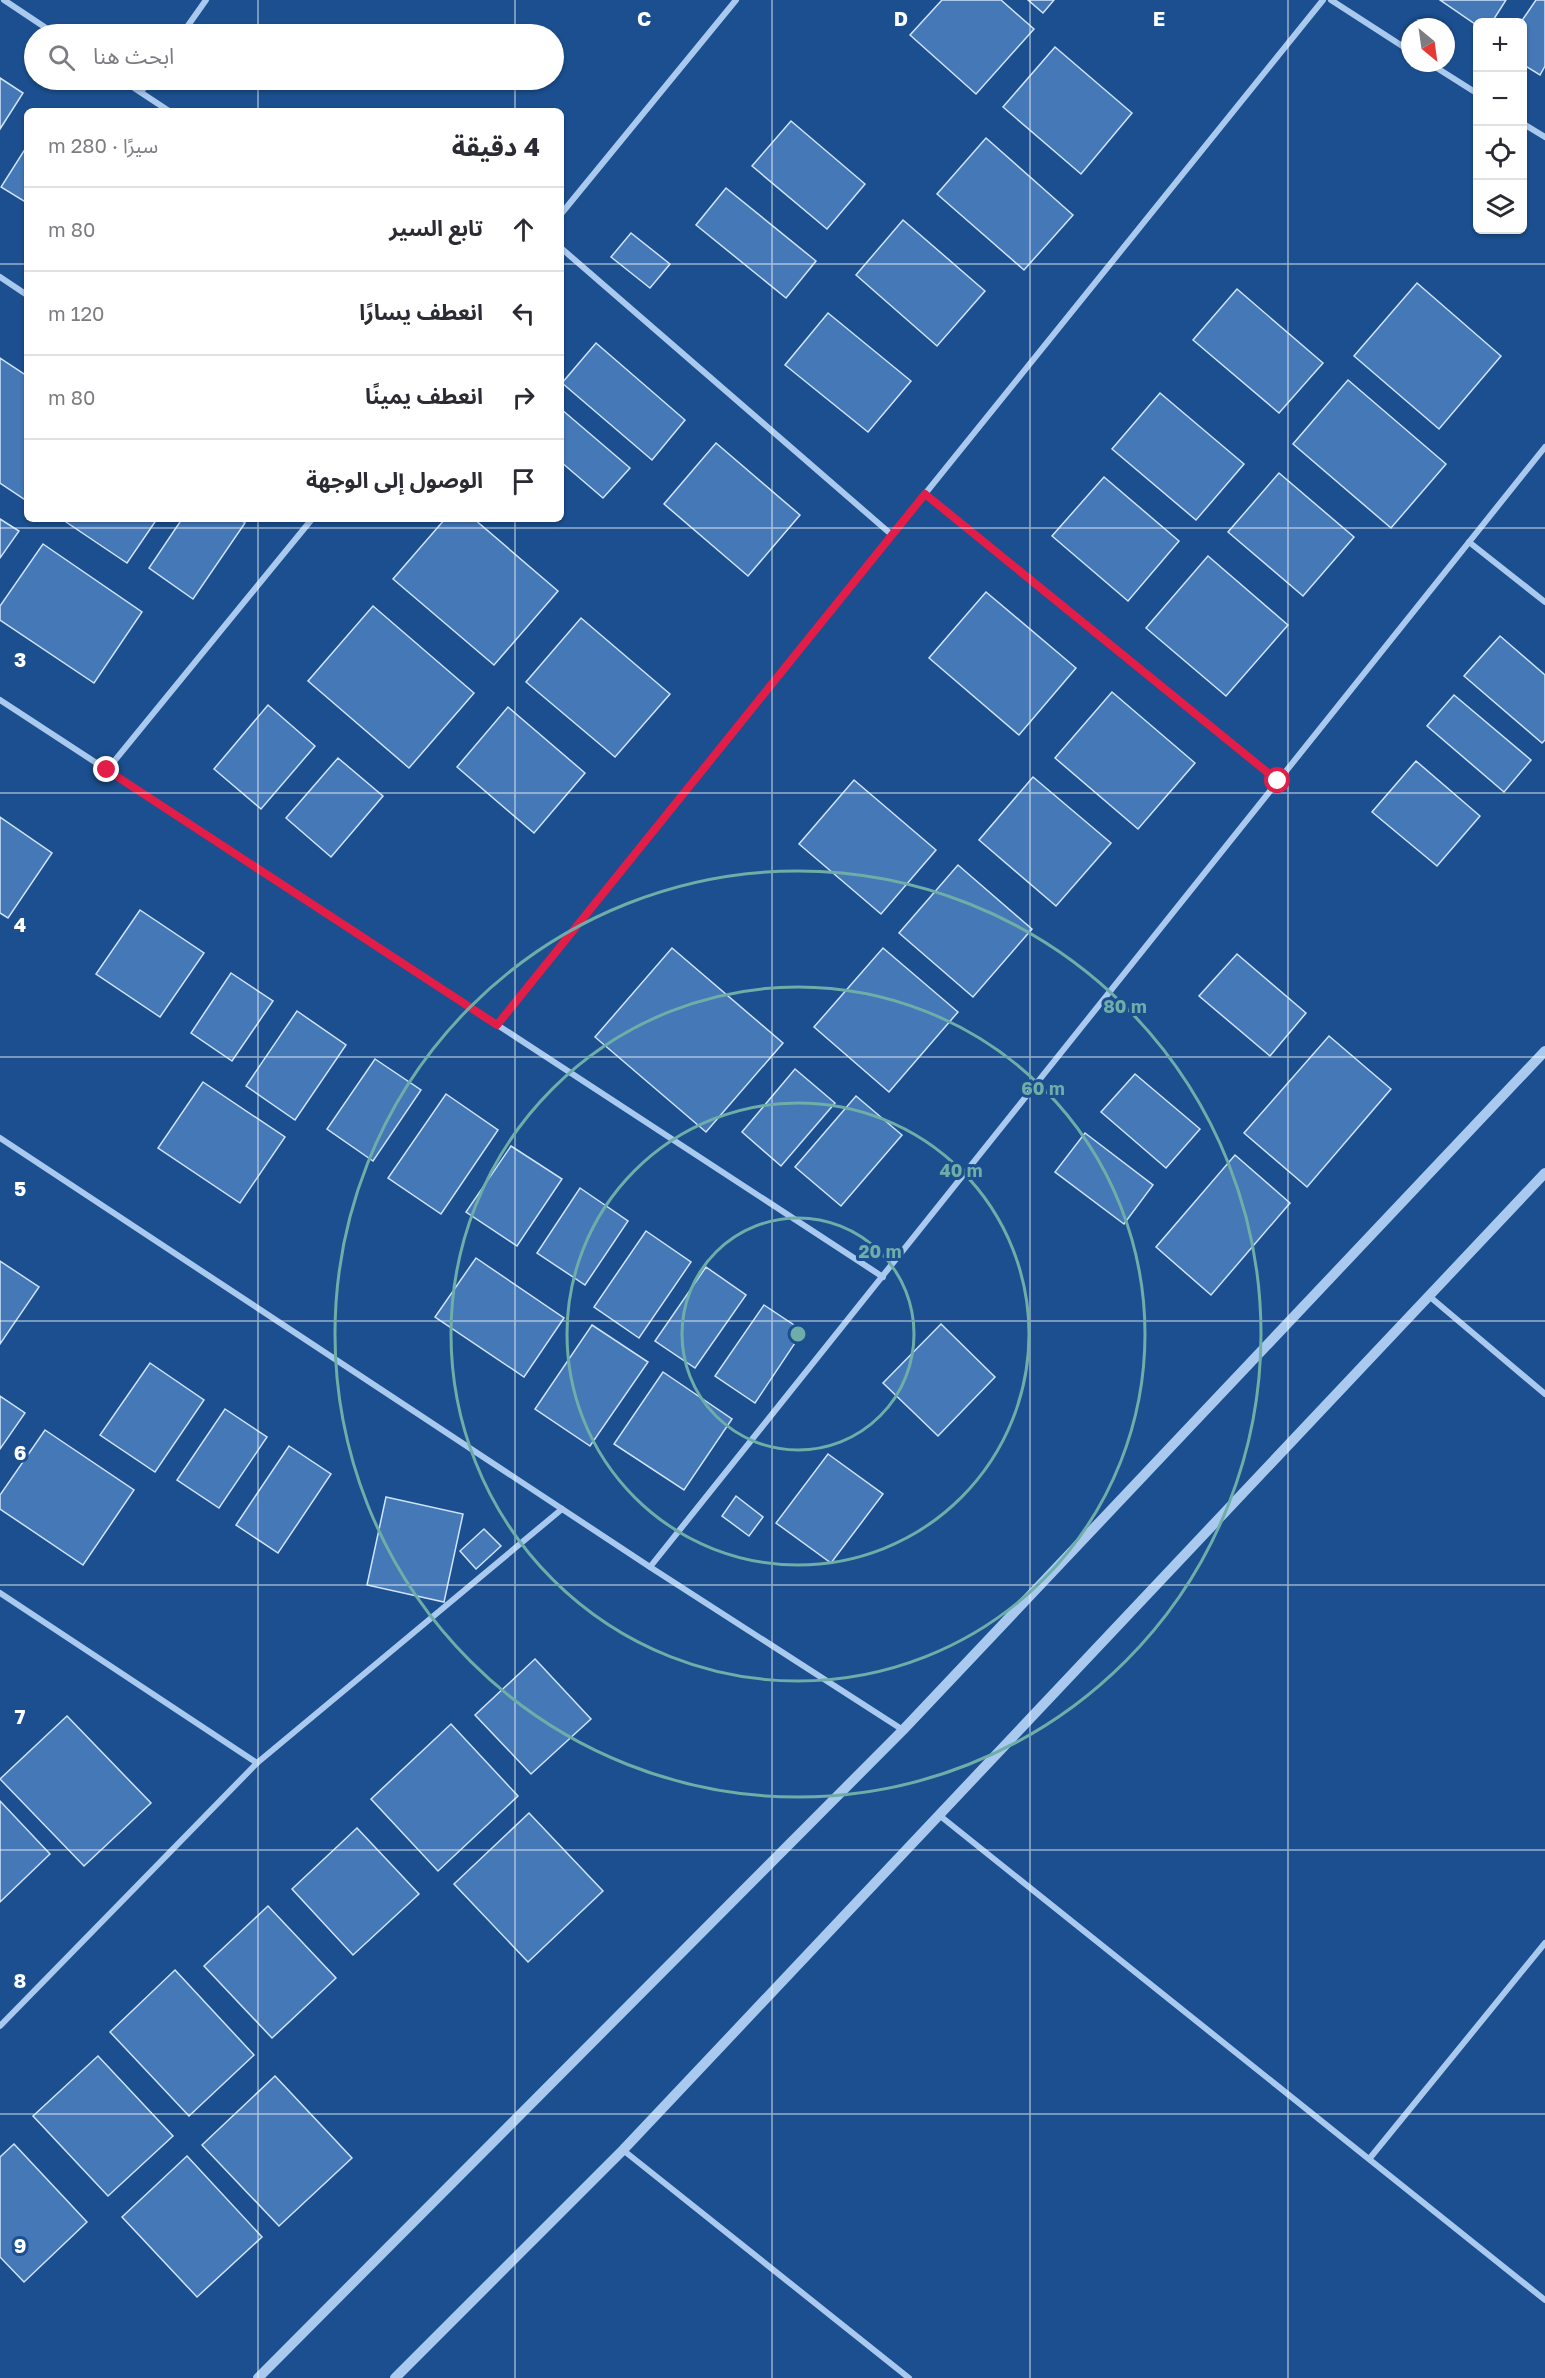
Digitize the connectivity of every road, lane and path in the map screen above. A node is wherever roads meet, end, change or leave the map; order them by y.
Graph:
1 (4, 0) edge
2 (206, 0) edge
3 (736, 0) edge
4 (1323, 0) edge
5 (1331, 0) edge
6 (40, 24) edge
7 (189, 24) edge
8 (1401, 45) edge
9 (1444, 72) edge
10 (138, 90) edge
11 (1473, 91) edge
12 (141, 92) joint
13 (165, 108) edge
14 (1527, 126) edge
15 (1545, 137) edge
16 (564, 210) edge
17 (564, 251) edge
18 (0, 277) edge
19 (24, 293) edge
20 (1545, 447) edge
21 (925, 494) junction
22 (310, 522) edge
23 (892, 535) junction
24 (1469, 542) junction
25 (1545, 602) edge
26 (0, 700) edge
27 (107, 770) junction
28 (1278, 781) junction
29 (497, 1025) junction
30 (1545, 1050) edge
31 (0, 1138) edge
32 (1545, 1173) edge
33 (883, 1277) junction
34 (1429, 1296) junction
35 (1545, 1394) edge
36 (562, 1509) junction
37 (650, 1568) junction
38 (0, 1593) edge
39 (903, 1731) junction
40 (257, 1763) junction
41 (938, 1814) junction
42 (1545, 1943) edge
43 (0, 2026) edge
44 (623, 2150) junction
45 (1370, 2158) junction
46 (1545, 2300) edge
47 (258, 2378) edge
48 (395, 2378) edge
49 (909, 2378) edge

1 - 6 street
2 - 7 street
3 - 16 street
4 - 21 street
5 - 8 street
9 - 11 street
10 - 12 street
12 - 13 street
14 - 15 street
17 - 23 street
18 - 19 street
20 - 24 street
21 - 23 street
21 - 28 street
22 - 27 street
23 - 29 street
24 - 25 street
24 - 28 street
26 - 27 street
27 - 29 street
28 - 33 street
29 - 33 street
30 - 39 street
31 - 36 street
32 - 34 street
33 - 37 street
34 - 35 street
34 - 41 street
36 - 37 street
36 - 40 street
37 - 39 street
38 - 40 street
39 - 47 street
40 - 43 street
41 - 44 street
41 - 45 street
42 - 45 street
44 - 48 street
44 - 49 street
45 - 46 street

